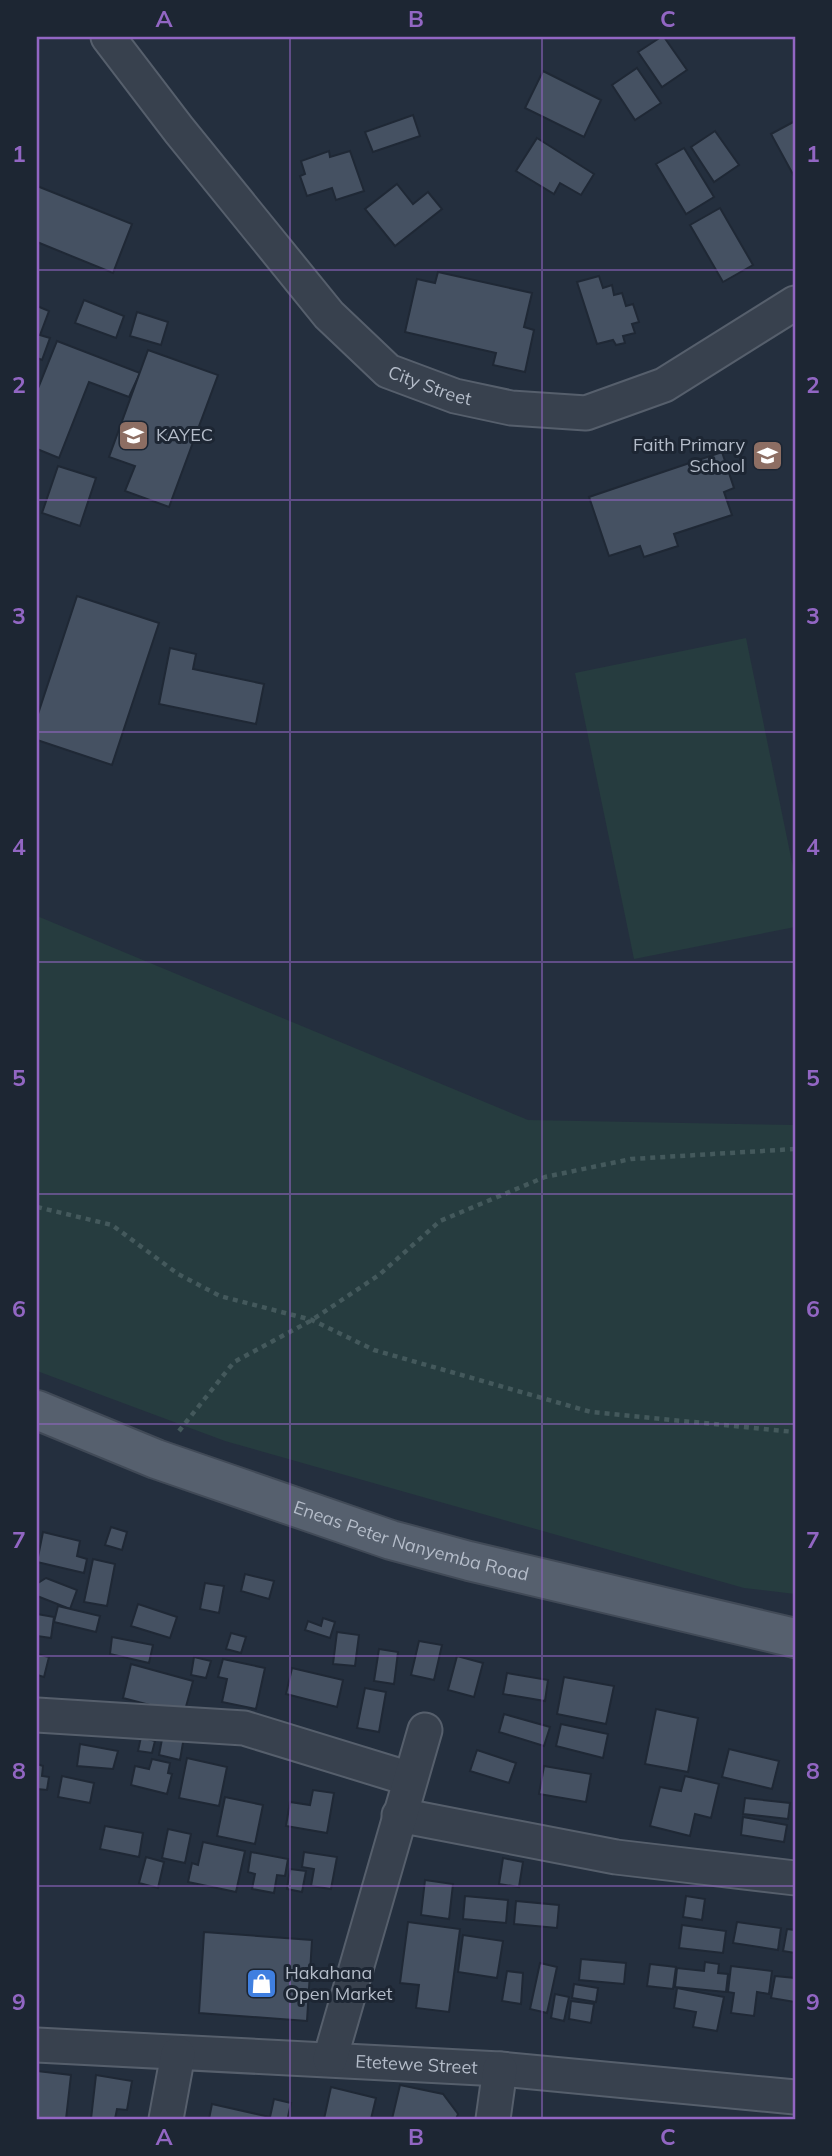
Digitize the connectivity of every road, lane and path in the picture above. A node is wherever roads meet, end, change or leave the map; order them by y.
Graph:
1 (108, 37) edge
2 (795, 303) edge
3 (795, 1149) edge
4 (37, 1208) edge
5 (312, 1320) junction
6 (37, 1410) edge
7 (795, 1432) edge
8 (156, 1459) junction
9 (795, 1638) edge
10 (37, 1715) edge
11 (425, 1731) dead end
12 (410, 1779) junction
13 (399, 1815) junction
14 (795, 1878) edge
15 (37, 2045) edge
16 (178, 2054) junction
17 (330, 2059) junction
18 (500, 2069) junction
19 (795, 2097) edge
20 (166, 2119) edge
21 (493, 2119) edge

1 - 2 street, City Street
3 - 5 path
4 - 5 path
5 - 7 path
5 - 8 path
6 - 8 main road, Eneas Peter Nanyemba Road
8 - 9 main road, Eneas Peter Nanyemba Road
10 - 12 street
11 - 12 street
12 - 13 street
13 - 14 street
13 - 17 street
15 - 16 street, Etetewe Street
16 - 17 street, Etetewe Street
16 - 20 street
17 - 18 street, Etetewe Street
18 - 19 street, Etetewe Street
18 - 21 street

